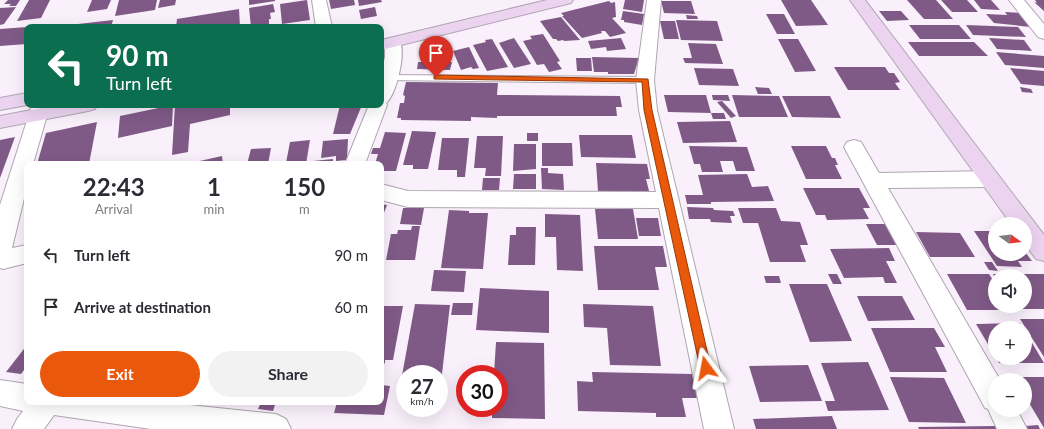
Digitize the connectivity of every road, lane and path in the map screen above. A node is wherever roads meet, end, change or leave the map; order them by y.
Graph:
1 (319, 0) edge
2 (507, 0) edge
3 (566, 0) edge
4 (654, 0) edge
5 (857, 0) edge
6 (1016, 0) edge
7 (323, 24) edge
8 (1044, 34) edge
9 (387, 39) edge
10 (389, 78) junction
11 (645, 80) junction
12 (384, 90) edge
13 (0, 104) edge
14 (24, 105) edge
15 (31, 108) edge
16 (35, 108) edge
17 (377, 108) edge
18 (0, 122) edge
19 (854, 147) dead end
20 (356, 161) edge
21 (989, 179) junction
22 (873, 180) junction
23 (384, 193) edge
24 (668, 200) junction
25 (1018, 217) edge
26 (1032, 236) edge
27 (0, 251) edge
28 (1044, 252) edge
29 (24, 255) edge
30 (0, 258) edge
31 (988, 385) edge
32 (0, 393) edge
33 (24, 397) edge
34 (44, 405) edge
35 (76, 405) edge
36 (1006, 417) edge
37 (27, 429) edge
38 (262, 429) edge
39 (276, 429) edge
40 (720, 429) edge
41 (1012, 429) edge

1 - 7 street
2 - 9 street
3 - 9 street
4 - 11 street
5 - 21 street
6 - 8 street
9 - 10 street
10 - 11 lane
10 - 12 street
11 - 24 street
13 - 14 street
15 - 18 street
16 - 27 street
17 - 20 street
19 - 22 street
21 - 22 street
21 - 25 street
22 - 31 street
23 - 24 street
24 - 40 street
26 - 28 street
29 - 30 street
32 - 33 street
34 - 37 street
35 - 38 street
36 - 41 street
38 - 39 street

